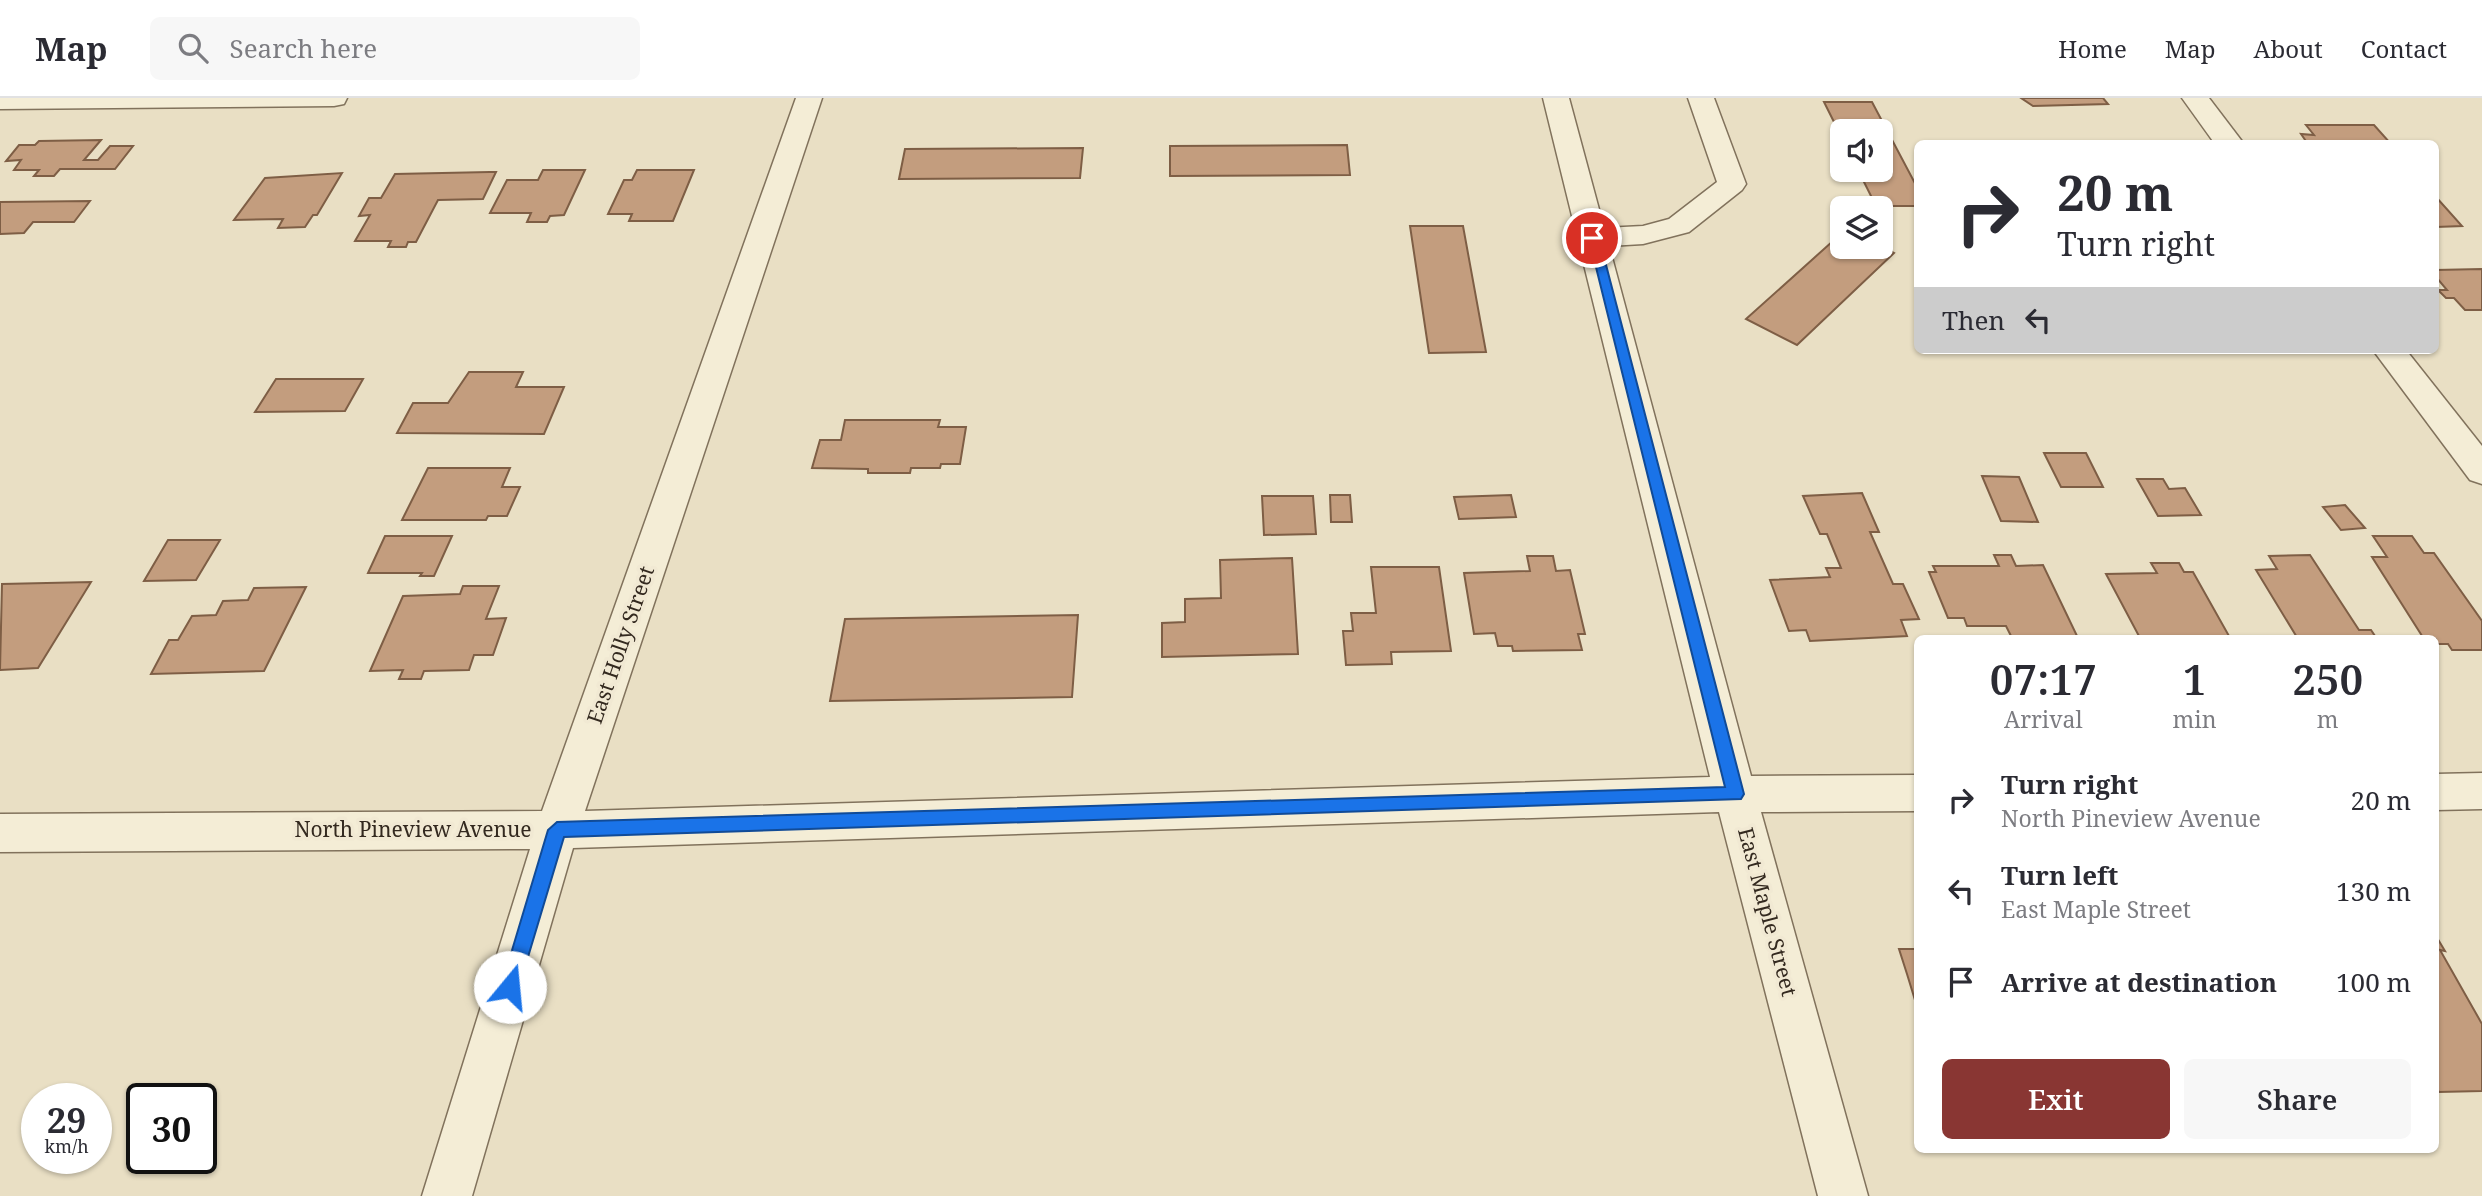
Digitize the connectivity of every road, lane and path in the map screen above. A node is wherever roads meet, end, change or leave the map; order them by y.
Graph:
1 (334, 98) edge
2 (809, 98) edge
3 (1556, 98) edge
4 (1701, 98) edge
5 (2195, 98) edge
6 (0, 101) edge
7 (2227, 140) edge
8 (1592, 238) junction
9 (2392, 354) edge
10 (2482, 471) edge
11 (2482, 791) edge
12 (2439, 792) edge
13 (1914, 793) edge
14 (1735, 794) junction
15 (557, 830) junction
16 (0, 833) edge
17 (447, 1196) edge
18 (1843, 1196) edge

1 - 6 street
2 - 15 street, East Holly Street
3 - 8 street, East Maple Street
4 - 8 street
5 - 7 street
8 - 14 street, East Maple Street
9 - 10 street
11 - 12 street
13 - 14 street, North Pineview Avenue
14 - 15 street, North Pineview Avenue
14 - 18 street, East Maple Street
15 - 16 street, North Pineview Avenue
15 - 17 street, East Holly Street

